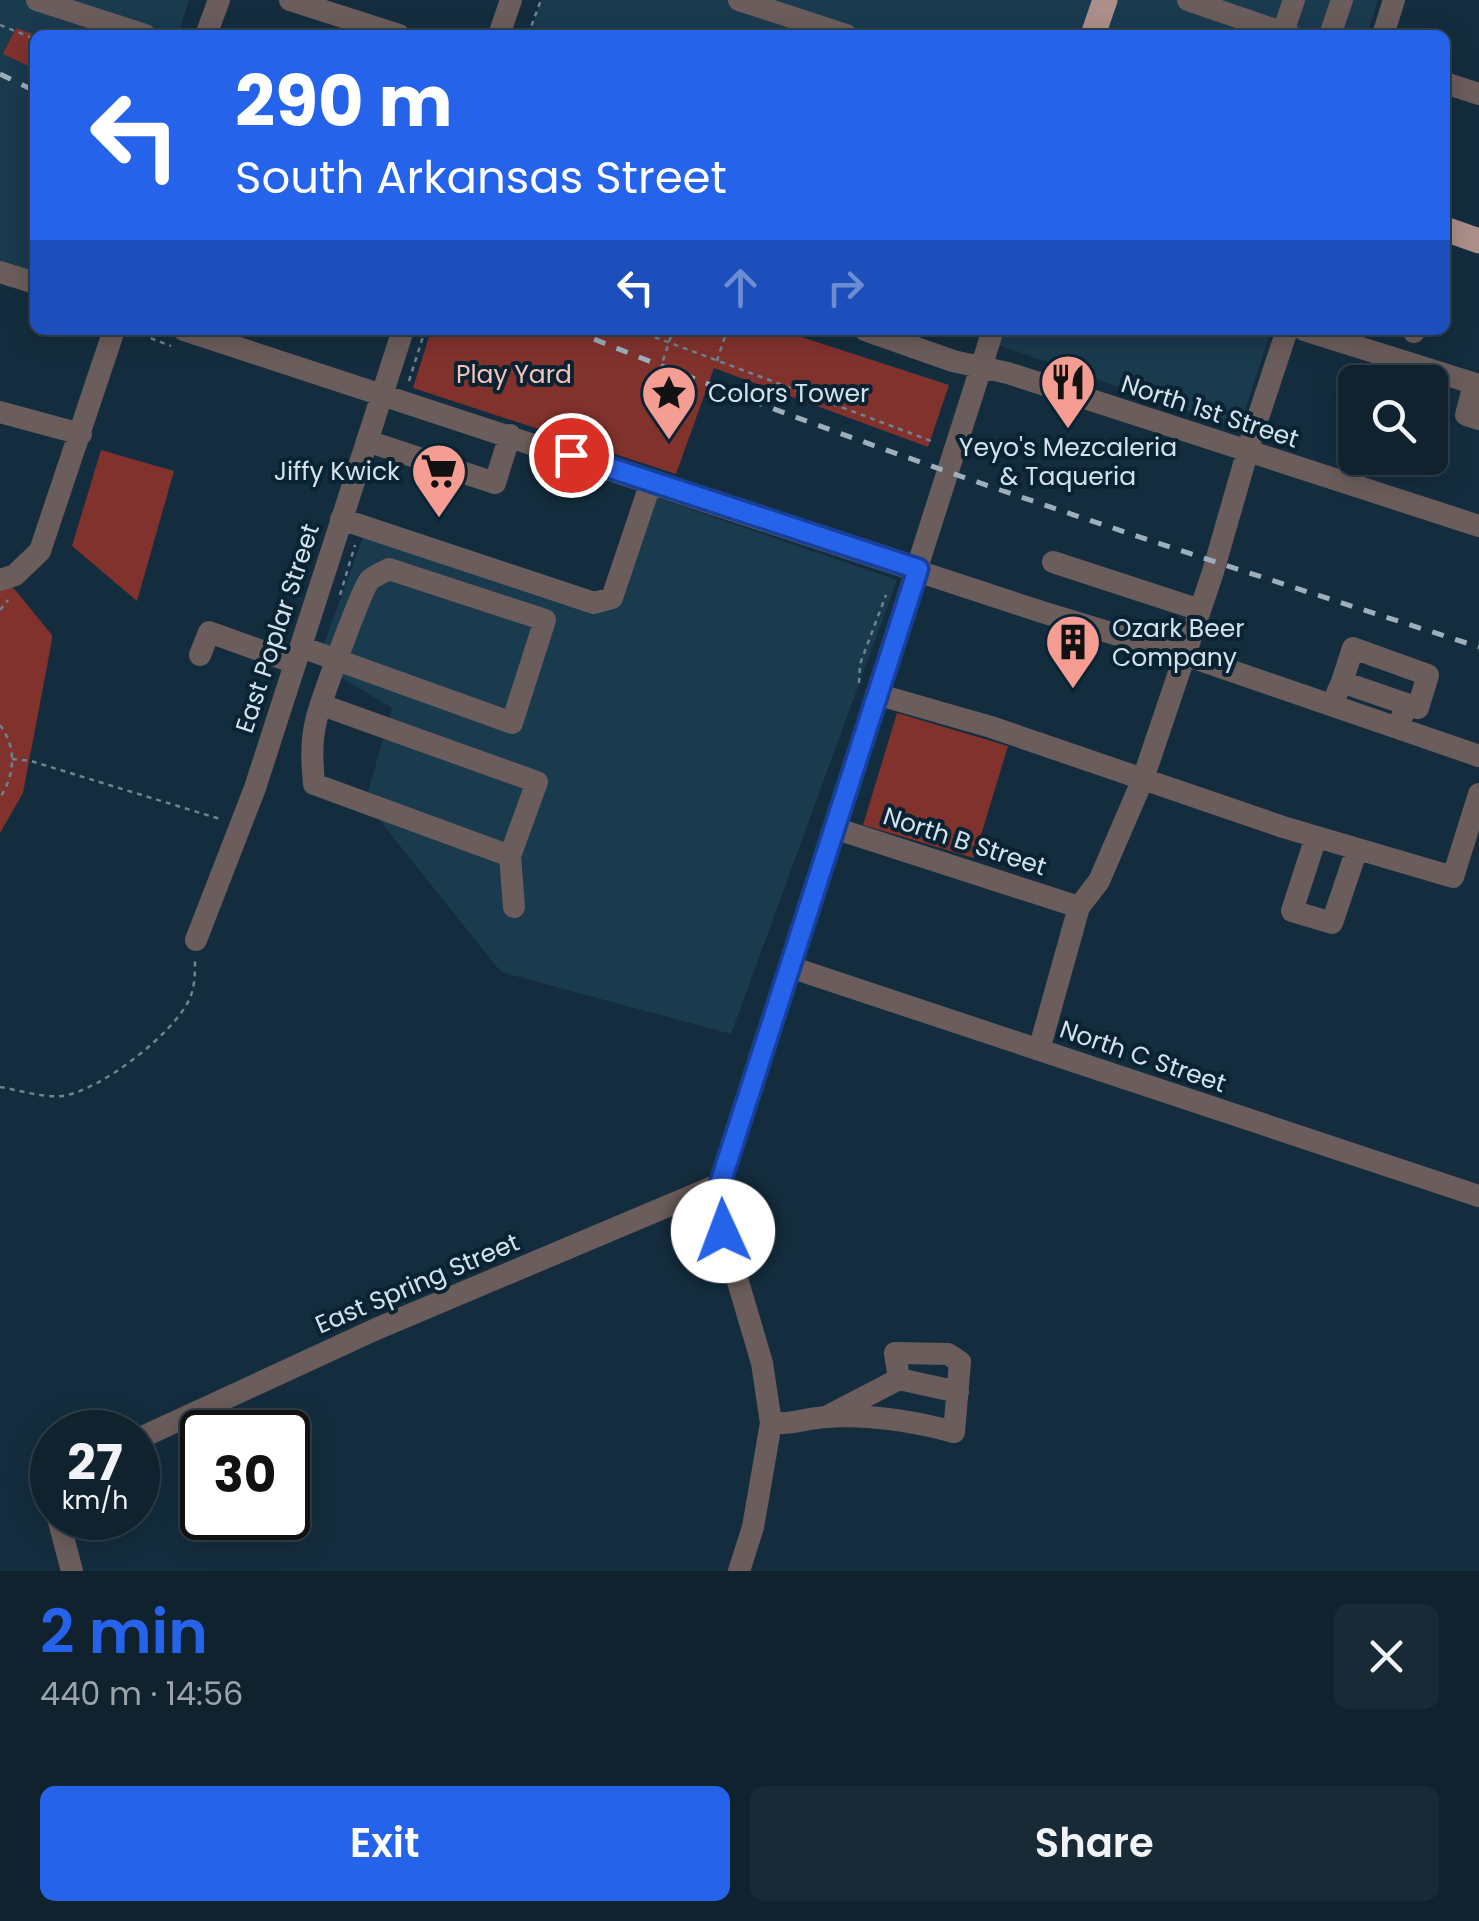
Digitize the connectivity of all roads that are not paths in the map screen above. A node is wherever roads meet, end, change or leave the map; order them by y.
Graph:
1 (36, 0) edge
2 (218, 0) edge
3 (290, 0) edge
4 (511, 0) edge
5 (739, 0) edge
6 (1104, 0) edge
7 (1188, 0) edge
8 (1294, 0) edge
9 (1342, 0) edge
10 (1394, 0) edge
11 (110, 11) edge
12 (803, 19) edge
13 (138, 30) edge
14 (208, 30) edge
15 (383, 30) edge
16 (501, 30) edge
17 (833, 30) edge
18 (1095, 30) edge
19 (1274, 30) edge
20 (1286, 30) edge
21 (1332, 30) edge
22 (1385, 30) edge
23 (1450, 85) edge
24 (1479, 94) edge
25 (1450, 232) edge
26 (1479, 241) edge
27 (0, 272) edge
28 (30, 281) edge
29 (112, 335) edge
30 (202, 335) edge
31 (402, 335) edge
32 (881, 335) edge
33 (991, 335) edge
34 (1285, 335) edge
35 (1320, 335) edge
36 (980, 367) junction
37 (1476, 384) edge
38 (394, 390) junction
39 (0, 412) edge
40 (1479, 419) edge
41 (80, 434) junction
42 (510, 435) junction
43 (366, 441) junction
44 (1248, 451) junction
45 (651, 482) junction
46 (341, 519) junction
47 (1479, 526) edge
48 (387, 536) junction
49 (1054, 562) dead end
50 (389, 569) junction
51 (918, 569) junction
52 (0, 580) edge
53 (1200, 610) junction
54 (200, 655) dead end
55 (298, 655) junction
56 (1186, 656) junction
57 (338, 660) junction
58 (1342, 682) junction
59 (876, 694) junction
60 (322, 704) junction
61 (1406, 704) junction
62 (1332, 706) junction
63 (1399, 729) junction
64 (1479, 756) edge
65 (1144, 779) junction
66 (1479, 794) edge
67 (834, 828) junction
68 (1316, 836) junction
69 (1357, 848) junction
70 (510, 856) junction
71 (514, 907) dead end
72 (1079, 907) junction
73 (196, 940) road end
74 (790, 967) junction
75 (1039, 1050) junction
76 (720, 1184) junction
77 (1479, 1196) edge
78 (899, 1379) junction
79 (958, 1392) junction
80 (826, 1417) junction
81 (771, 1423) junction
82 (160, 1428) edge
83 (64, 1540) edge
84 (736, 1568) edge
85 (72, 1571) edge

1 - 11 street
2 - 14 street
3 - 15 street
4 - 16 street
5 - 12 street
6 - 18 main road
7 - 19 street
8 - 20 street
9 - 21 street
10 - 22 street
11 - 13 street
12 - 17 street
23 - 24 street
25 - 26 main road
27 - 28 street
29 - 41 street
30 - 38 street
31 - 38 street, East Poplar Street
32 - 36 street, North 1st Street
33 - 36 street
34 - 44 street
35 - 37 street
36 - 44 street, North 1st Street
36 - 51 street
37 - 40 street
38 - 42 street
38 - 43 street, East Poplar Street
39 - 41 street
41 - 52 street
42 - 43 street
42 - 45 street
43 - 46 street, East Poplar Street
44 - 47 street, North 1st Street
44 - 53 street
45 - 48 street
45 - 51 street
46 - 48 street
46 - 55 street, East Poplar Street
48 - 50 street
49 - 53 street
50 - 57 street
50 - 57 street
51 - 56 street
51 - 59 street
53 - 56 street
54 - 55 street
55 - 57 street
55 - 73 street, East Poplar Street
56 - 62 street
56 - 65 street
57 - 60 street
58 - 61 street
58 - 61 street
58 - 62 street
59 - 65 street
59 - 67 street
60 - 70 street
60 - 70 street
61 - 63 street
62 - 63 street
63 - 64 street
65 - 68 street
65 - 72 street
66 - 69 street
67 - 72 street, North B Street
67 - 74 street
68 - 69 street
68 - 69 street
70 - 71 street
72 - 75 street
74 - 75 street, North C Street
74 - 76 street
75 - 77 street, North C Street
76 - 81 street
76 - 82 street, East Spring Street
78 - 79 street
78 - 79 street
78 - 80 street
79 - 80 street
80 - 81 street
81 - 84 street
83 - 85 street

